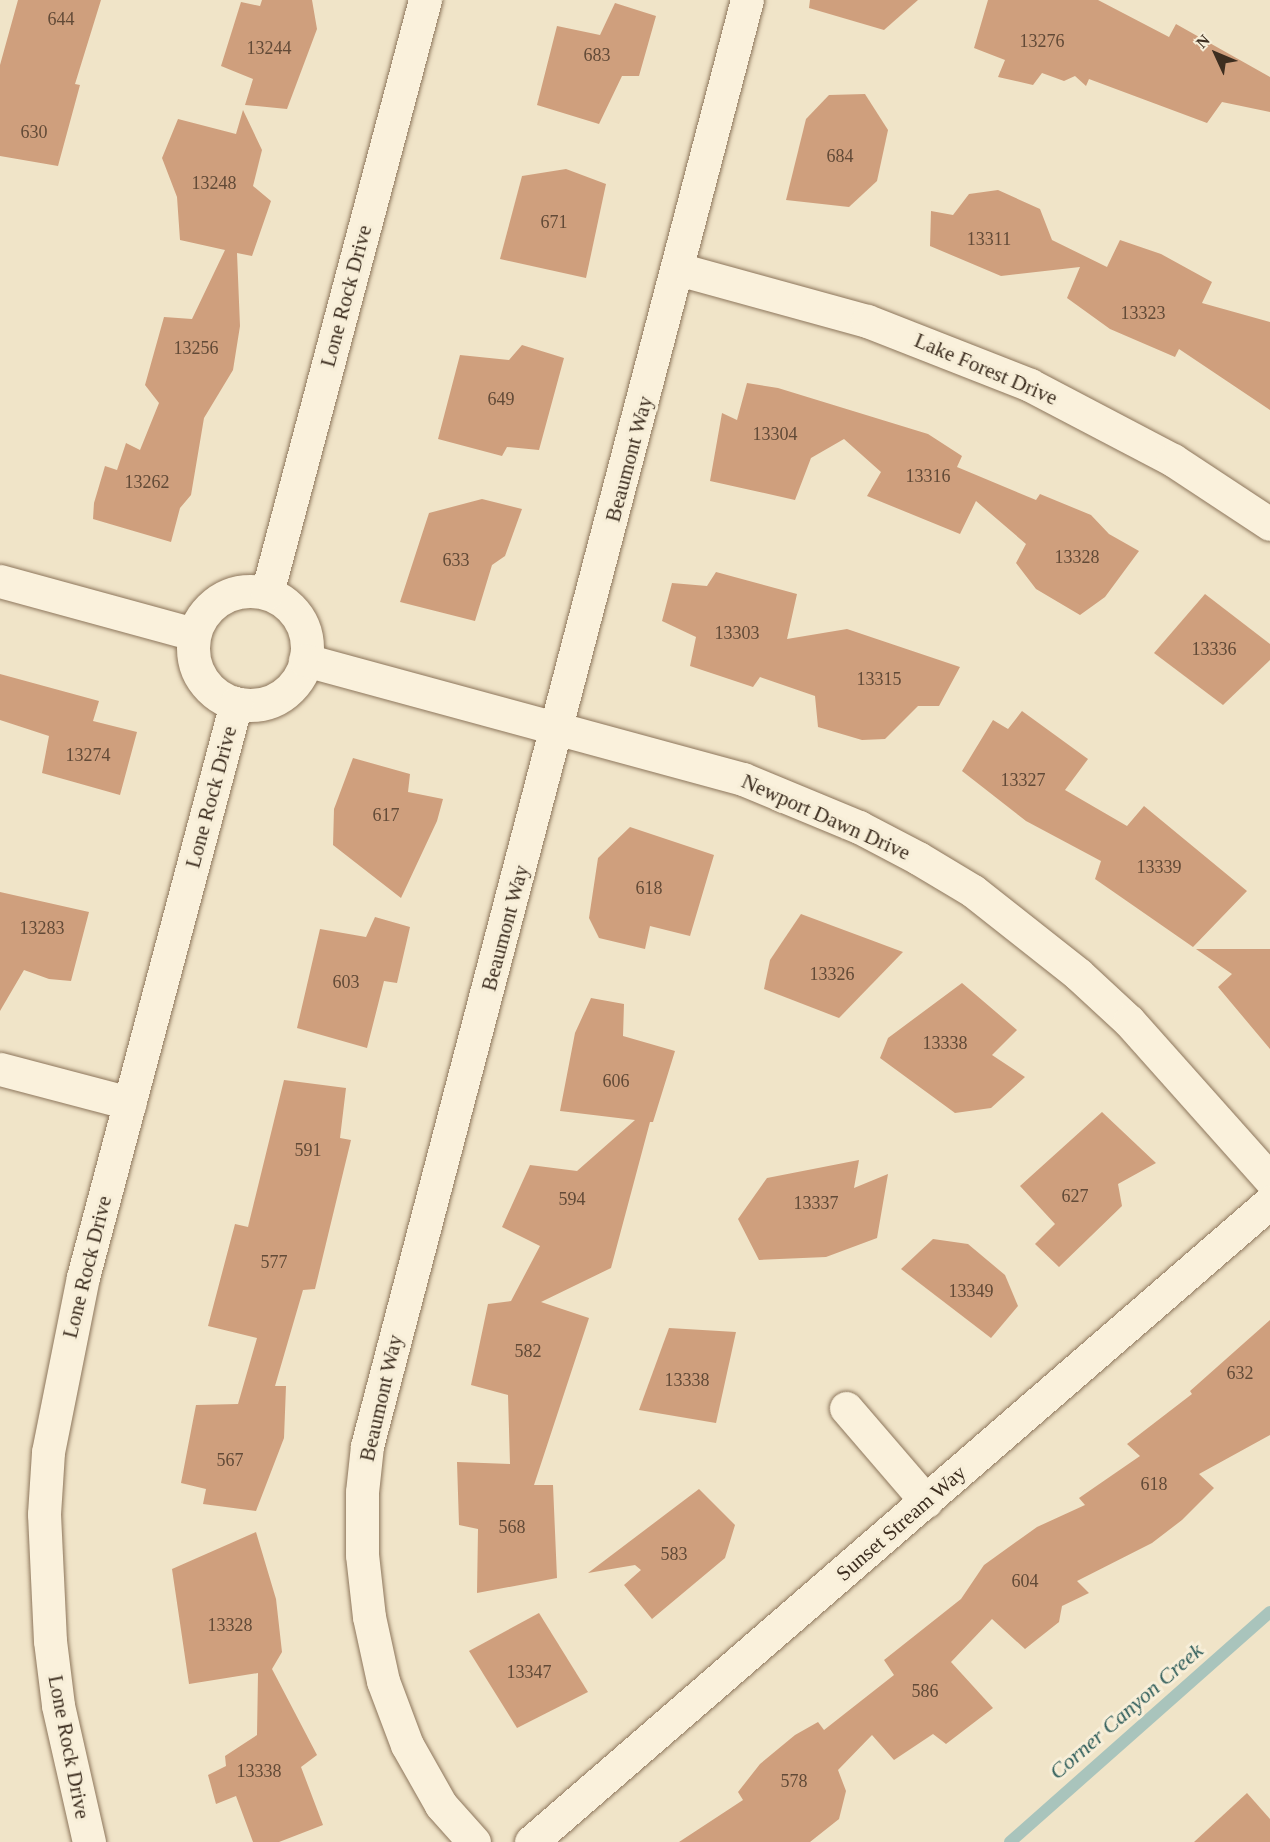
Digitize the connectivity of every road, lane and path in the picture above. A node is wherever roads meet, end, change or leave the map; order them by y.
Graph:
1 (425, 0) edge
2 (747, 0) edge
3 (678, 269) junction
4 (1270, 524) edge
5 (0, 580) edge
6 (267, 593) junction
7 (194, 634) junction
8 (305, 660) junction
9 (236, 704) junction
10 (559, 728) junction
11 (0, 1069) edge
12 (130, 1104) junction
13 (1270, 1179) edge
14 (1270, 1202) edge
15 (846, 1408) dead end
16 (926, 1501) junction
17 (89, 1842) edge
18 (474, 1842) edge
19 (531, 1842) edge

1 - 6 street, Lone Rock Drive
2 - 3 street, Beaumont Way
3 - 4 street, Lake Forest Drive
3 - 10 street, Beaumont Way
5 - 7 street
6 - 7 street
6 - 8 street
7 - 9 street
8 - 9 street
8 - 10 street, Newport Dawn Drive
9 - 12 street, Lone Rock Drive
10 - 13 street, Newport Dawn Drive
10 - 18 street, Beaumont Way
11 - 12 street
12 - 17 street, Lone Rock Drive
14 - 16 street, Sunset Stream Way
15 - 16 street
16 - 19 street, Sunset Stream Way

